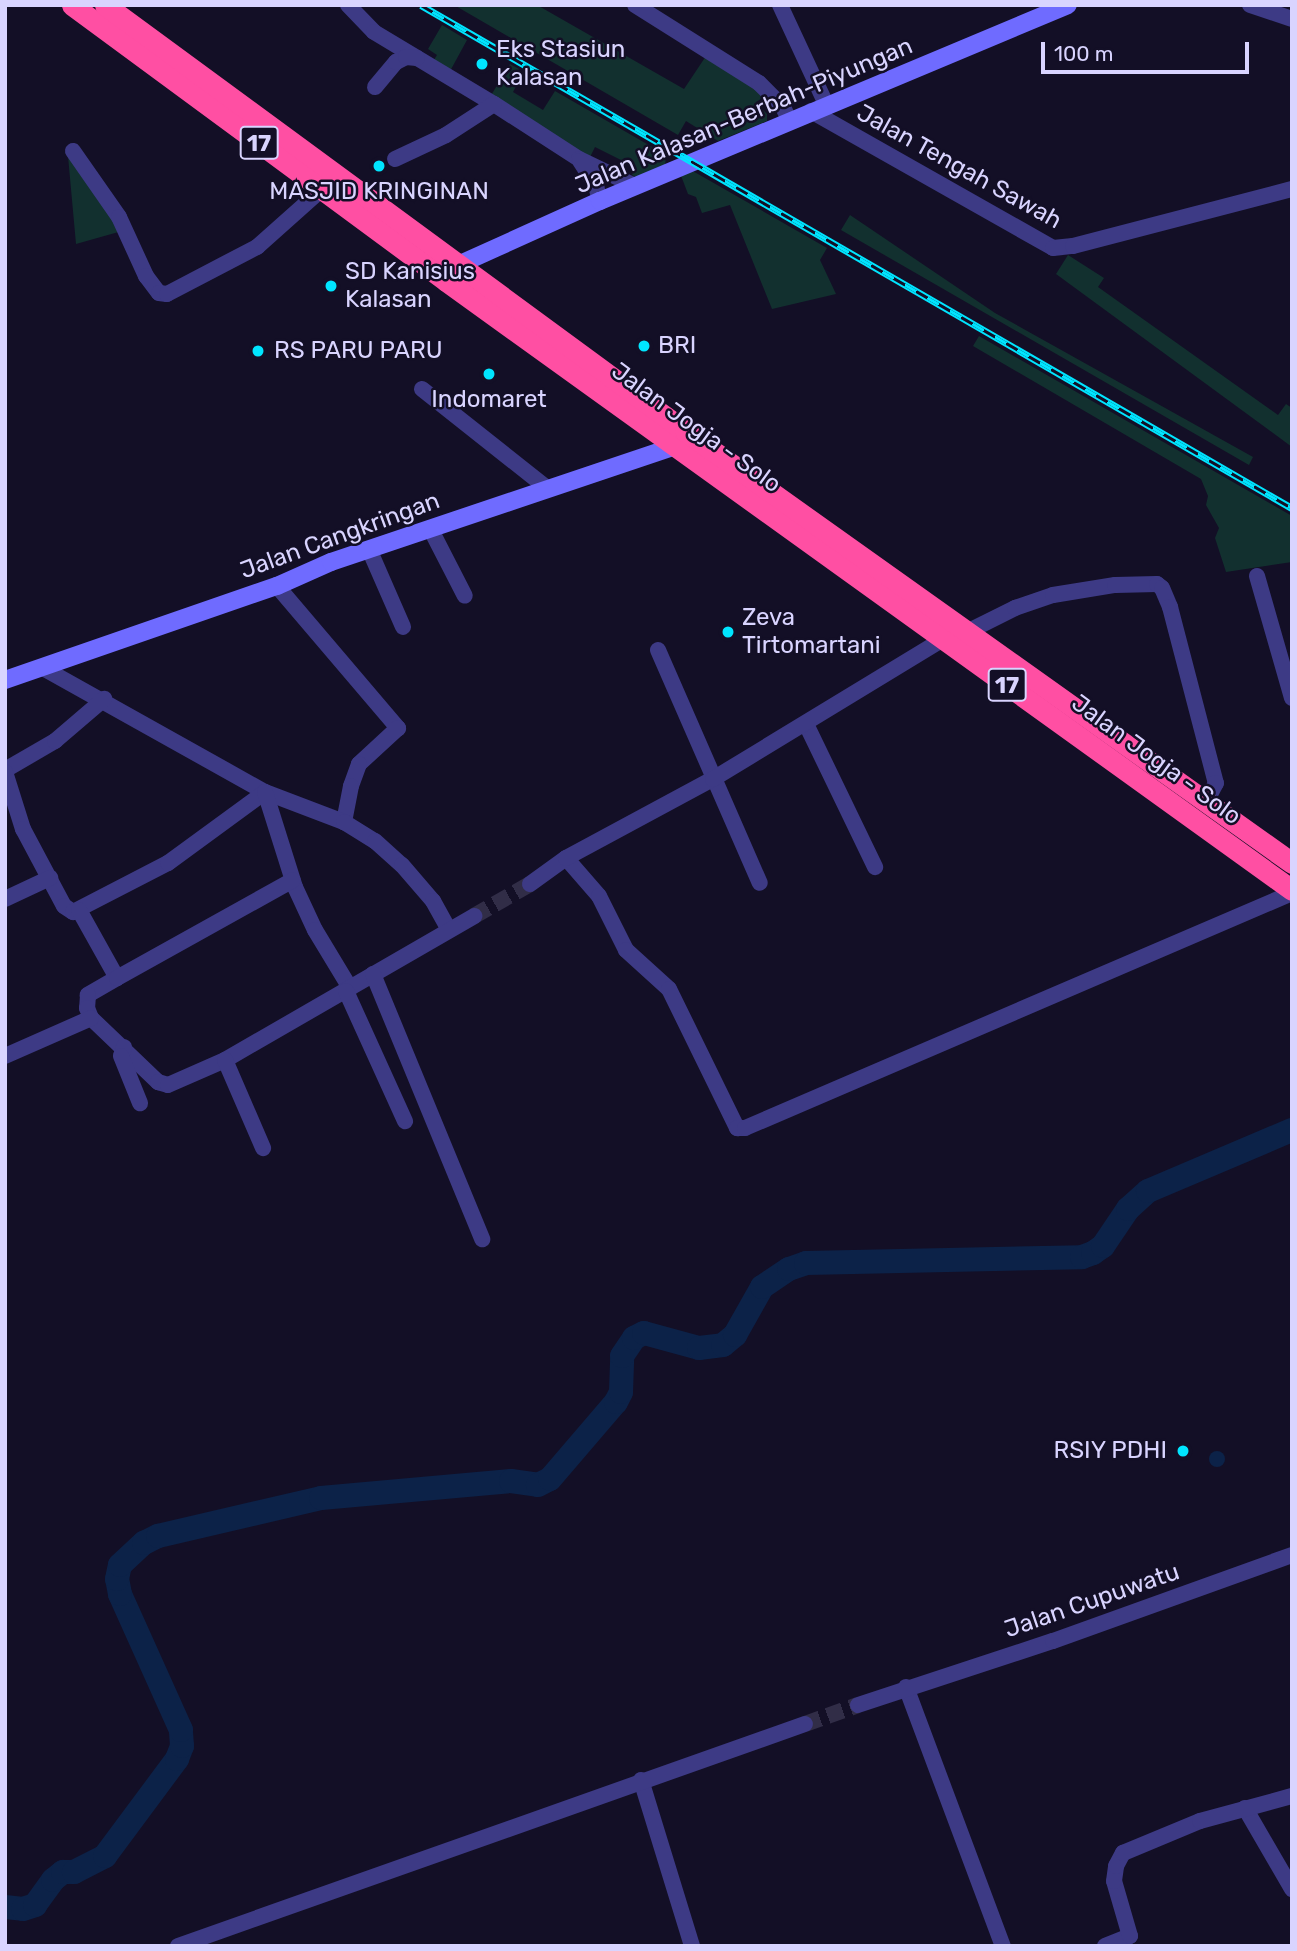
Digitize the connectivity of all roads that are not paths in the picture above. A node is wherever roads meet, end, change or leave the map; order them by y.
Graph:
1 (72, 5) edge
2 (105, 5) edge
3 (348, 5) edge
4 (635, 5) edge
5 (780, 5) edge
6 (1068, 5) edge
7 (1250, 5) edge
8 (1292, 19) edge
9 (417, 58) junction
10 (375, 87) dead end
11 (494, 104) junction
12 (818, 108) junction
13 (789, 120) junction
14 (73, 151) dead end
15 (395, 159) dead end
16 (579, 159) junction
17 (635, 186) junction
18 (1292, 188) edge
19 (322, 189) junction
20 (600, 201) junction
21 (452, 273) junction
22 (422, 389) dead end
23 (680, 438) junction
24 (548, 489) junction
25 (430, 528) junction
26 (369, 549) junction
27 (1257, 576) dead end
28 (277, 586) junction
29 (465, 596) dead end
30 (403, 627) dead end
31 (967, 632) junction
32 (943, 639) junction
33 (658, 650) dead end
34 (43, 668) junction
35 (5, 680) edge
36 (1292, 698) edge
37 (104, 699) junction
38 (806, 724) junction
39 (5, 771) edge
40 (713, 779) junction
41 (265, 792) junction
42 (1206, 802) junction
43 (344, 822) junction
44 (566, 858) junction
45 (1292, 863) edge
46 (875, 867) dead end
47 (50, 878) junction
48 (293, 880) junction
49 (760, 883) dead end
50 (530, 884) tunnel mouth
51 (1292, 892) edge
52 (5, 899) edge
53 (79, 911) junction
54 (474, 916) tunnel mouth
55 (449, 930) junction
56 (373, 974) junction
57 (117, 978) junction
58 (348, 990) junction
59 (91, 1018) junction
60 (124, 1047) junction
61 (5, 1056) edge
62 (225, 1060) junction
63 (140, 1103) dead end
64 (405, 1121) dead end
65 (263, 1148) dead end
66 (482, 1240) dead end
67 (1292, 1555) edge
68 (906, 1687) junction
69 (858, 1705) tunnel mouth
70 (805, 1724) tunnel mouth
71 (641, 1780) junction
72 (1292, 1796) edge
73 (1245, 1808) junction
74 (1292, 1889) edge
75 (1133, 1941) edge
76 (178, 1946) edge
77 (692, 1946) edge
78 (1003, 1946) edge
79 (1105, 1946) edge

1 - 19 highway, Jalan Jogja - Solo / 17
2 - 21 highway, Jalan Jogja - Solo / 17
3 - 9 street
4 - 13 street
5 - 12 street
6 - 12 main road, Jalan Kalasan-Berbah-Piyungan
7 - 8 street
9 - 10 street
9 - 11 street
11 - 15 street
11 - 16 street
12 - 13 main road, Jalan Kalasan-Berbah-Piyungan
12 - 18 street, Jalan Tengah Sawah
13 - 17 main road, Jalan Kalasan-Berbah-Piyungan
14 - 19 street
16 - 17 street
16 - 20 street
17 - 20 main road, Jalan Kalasan-Berbah-Piyungan
19 - 21 highway, Jalan Jogja - Solo / 17
20 - 21 main road, Jalan Kalasan-Berbah-Piyungan
21 - 23 highway, Jalan Jogja - Solo / 17
22 - 24 street
23 - 24 main road, Jalan Cangkringan
23 - 31 highway, Jalan Jogja - Solo / 17
23 - 32 highway, Jalan Jogja - Solo / 17
24 - 25 main road, Jalan Cangkringan
25 - 26 main road, Jalan Cangkringan
25 - 29 street
26 - 28 main road, Jalan Cangkringan
26 - 30 street
27 - 36 street
28 - 34 main road, Jalan Cangkringan
28 - 43 street
31 - 42 highway, Jalan Jogja - Solo / 17
31 - 42 street
32 - 38 street
32 - 51 highway, Jalan Jogja - Solo / 17
33 - 40 street
34 - 35 main road, Jalan Cangkringan
34 - 37 street
37 - 39 street
37 - 41 street
38 - 40 street
38 - 46 street
39 - 47 street
40 - 44 street
40 - 49 street
41 - 43 street
41 - 48 street
41 - 53 street
42 - 45 highway, Jalan Jogja - Solo / 17
43 - 55 street
44 - 50 street
44 - 51 street
47 - 52 street
47 - 53 street
48 - 57 street
48 - 58 street
53 - 57 street
54 - 55 street
55 - 56 street
56 - 58 street
56 - 66 street
57 - 59 street
58 - 62 street
58 - 64 street
59 - 60 street
59 - 61 street
60 - 62 street
60 - 63 street
62 - 65 street
67 - 68 street, Jalan Cupuwatu
68 - 69 street, Jalan Cupuwatu
68 - 78 street
70 - 71 street
71 - 76 street
71 - 77 street
72 - 73 street
73 - 74 street
73 - 75 street
75 - 79 street

